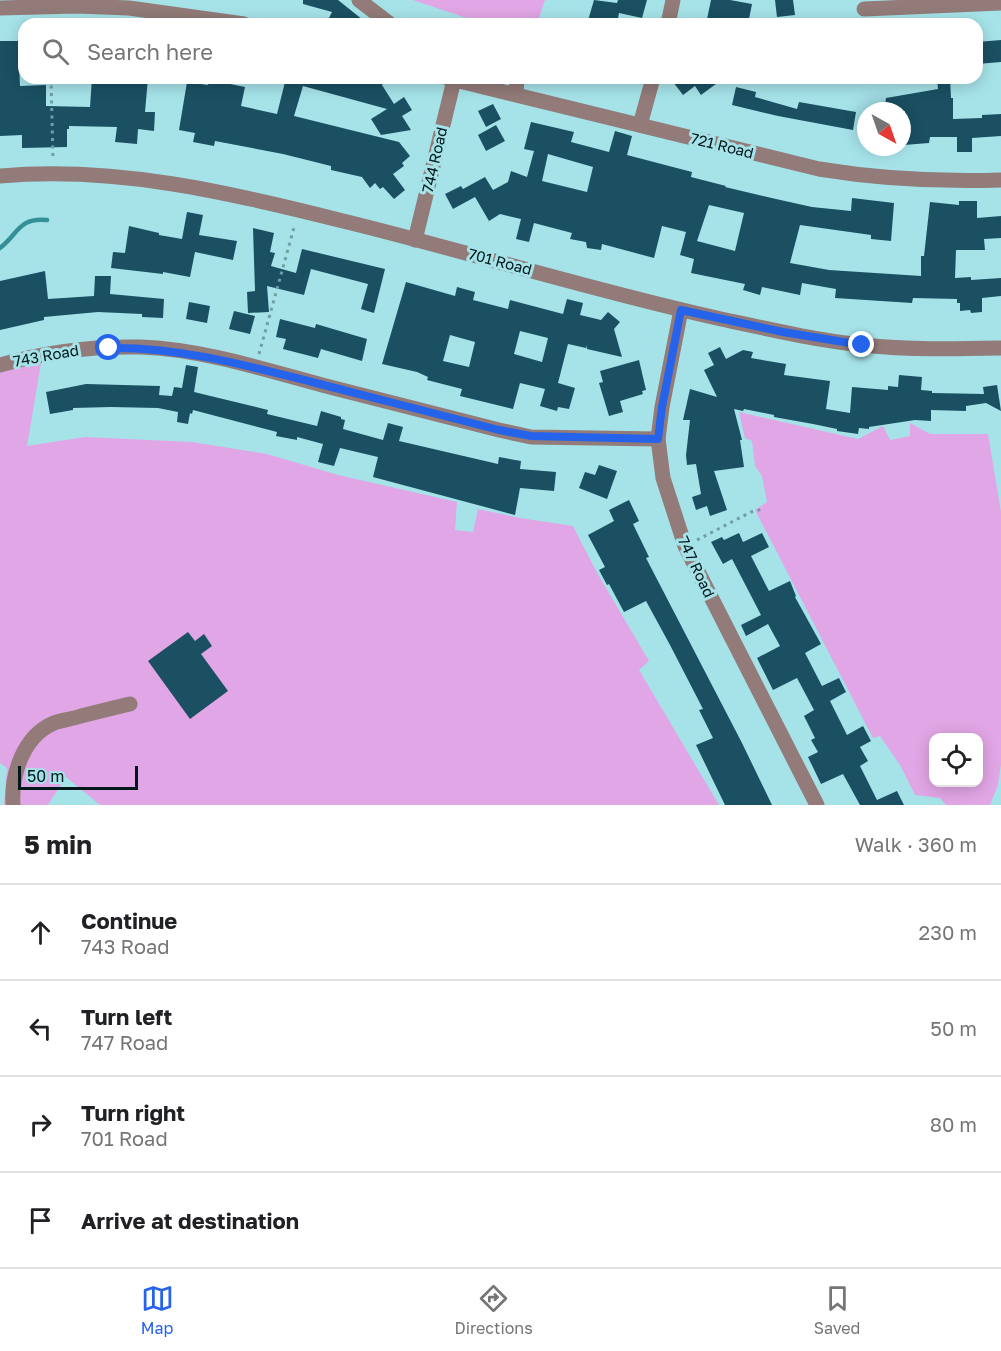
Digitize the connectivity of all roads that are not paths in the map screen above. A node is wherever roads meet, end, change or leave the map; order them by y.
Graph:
1 (359, 0) edge
2 (673, 0) edge
3 (77, 3) edge
4 (1001, 3) edge
5 (0, 8) edge
6 (864, 9) dead end
7 (201, 18) edge
8 (382, 18) edge
9 (669, 18) edge
10 (450, 84) edge
11 (473, 84) edge
12 (517, 84) edge
13 (651, 84) edge
14 (516, 94) junction
15 (640, 125) junction
16 (0, 176) edge
17 (1001, 180) edge
18 (415, 240) junction
19 (681, 310) junction
20 (1001, 348) edge
21 (0, 365) edge
22 (658, 439) junction
23 (130, 704) dead end
24 (13, 805) edge
25 (817, 805) edge

1 - 8 street
2 - 9 street
3 - 5 street
3 - 7 street
4 - 6 street
10 - 18 street, 744 Road
11 - 14 street, 721 Road
12 - 14 street
13 - 15 street
14 - 15 street, 721 Road
15 - 17 street, 721 Road
16 - 18 street, 701 Road
18 - 19 street, 701 Road
19 - 20 street, 701 Road
19 - 22 street, 747 Road
21 - 22 street, 743 Road
22 - 25 street, 747 Road
23 - 24 street

